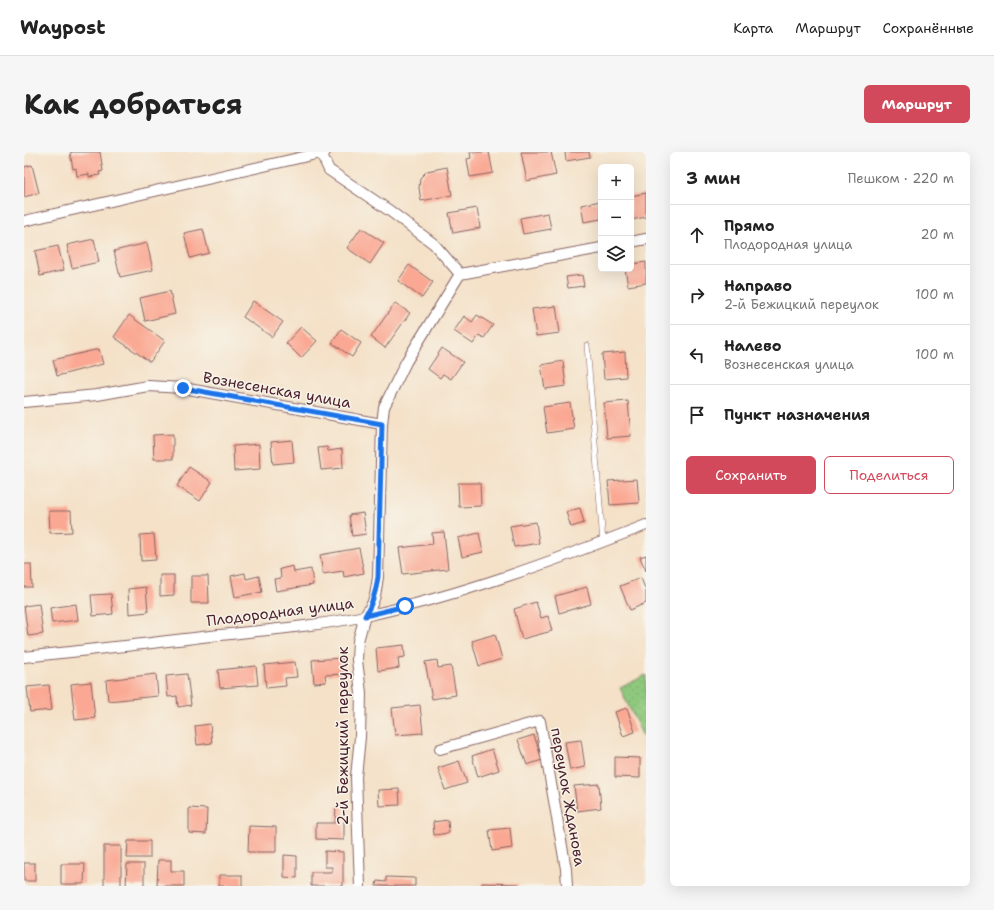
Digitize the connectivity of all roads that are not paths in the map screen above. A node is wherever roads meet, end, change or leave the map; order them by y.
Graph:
1 (323, 152) edge
2 (296, 155) edge
3 (24, 220) edge
4 (646, 239) edge
5 (634, 241) edge
6 (598, 249) edge
7 (460, 274) junction
8 (587, 345) dead end
9 (24, 402) edge
10 (382, 424) junction
11 (646, 524) edge
12 (603, 542) junction
13 (365, 616) junction
14 (24, 657) edge
15 (440, 749) dead end
16 (360, 886) edge
17 (567, 886) edge

1 - 2 street
1 - 7 street
2 - 3 street
4 - 5 street
6 - 7 street
7 - 10 street, 2-й Бежицкий переулок
8 - 12 lane
9 - 10 street, Вознесенская улица
10 - 13 street, 2-й Бежицкий переулок
11 - 12 street, Плодородная улица
12 - 13 street, Плодородная улица
13 - 14 street, Плодородная улица
13 - 16 street, 2-й Бежицкий переулок
15 - 17 street, переулок Жданова

